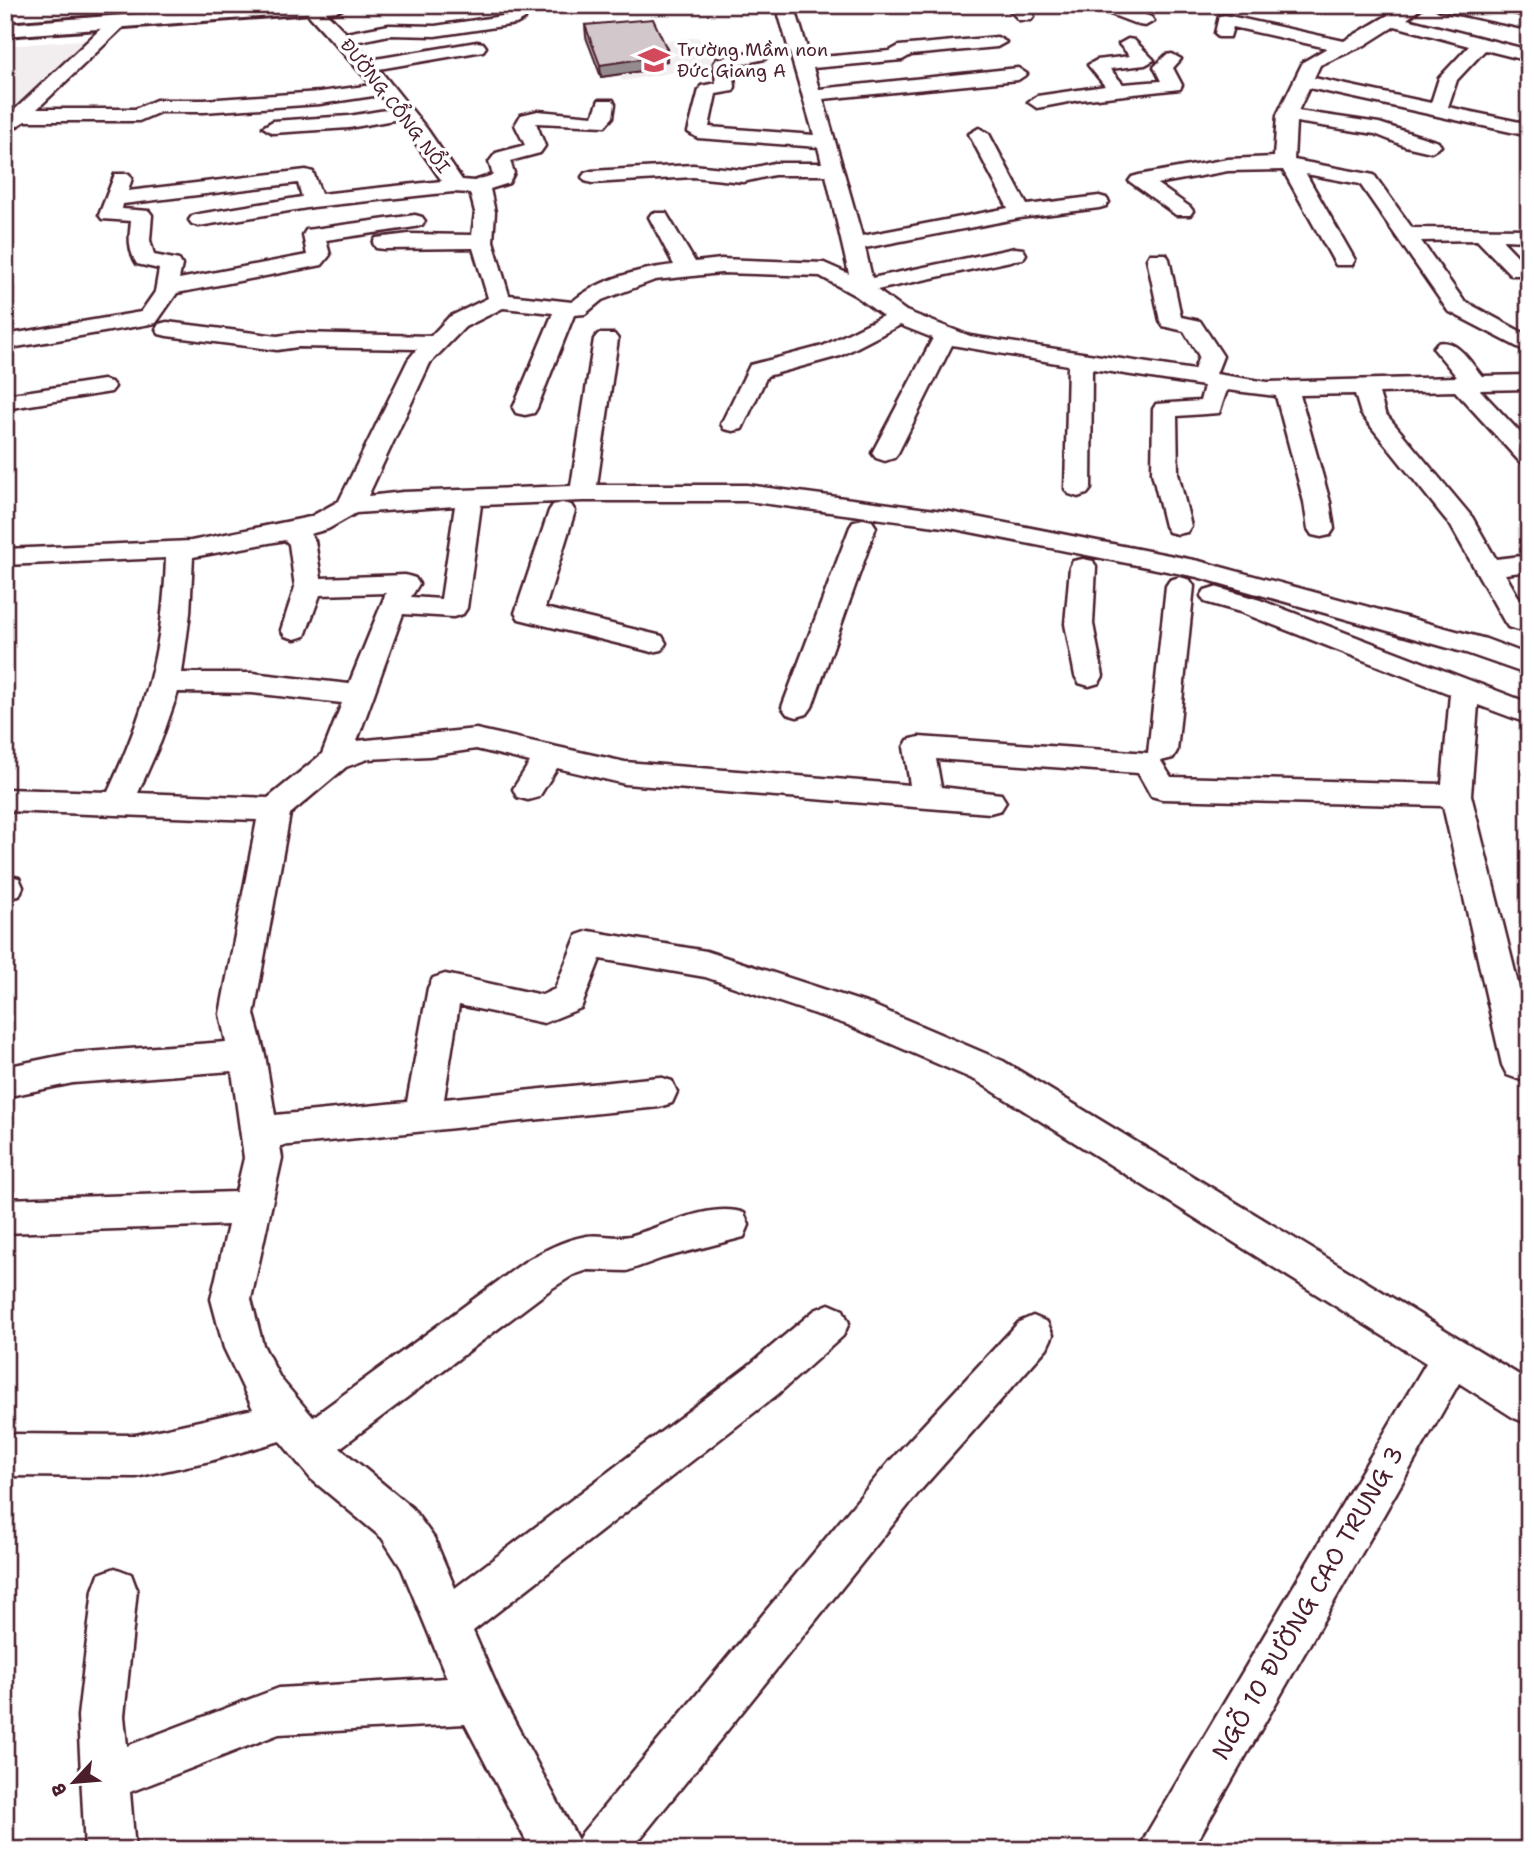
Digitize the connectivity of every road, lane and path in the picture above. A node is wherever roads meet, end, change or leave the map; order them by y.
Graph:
1 (338, 5) edge
2 (785, 5) edge
3 (1103, 5) edge
4 (1417, 5) edge
5 (1440, 5) edge
6 (313, 9) junction
7 (516, 19) dead end
8 (1392, 20) junction
9 (1145, 21) dead end
10 (116, 24) junction
11 (1529, 24) edge
12 (5, 30) edge
13 (1224, 33) dead end
14 (343, 39) junction
15 (1128, 44) dead end
16 (1481, 44) junction
17 (485, 45) dead end
18 (1345, 47) junction
19 (760, 55) dead end
20 (1529, 57) edge
21 (1172, 59) dead end
22 (802, 64) junction
23 (366, 66) junction
24 (1018, 74) junction
25 (1303, 81) junction
26 (384, 89) junction
27 (1118, 90) junction
28 (811, 95) junction
29 (1037, 102) junction
30 (606, 104) dead end
31 (1438, 110) junction
32 (404, 113) junction
33 (20, 115) junction
34 (1287, 115) junction
35 (1048, 119) dead end
36 (273, 127) dead end
37 (5, 130) edge
38 (1529, 130) edge
39 (979, 134) dead end
40 (825, 142) junction
41 (1431, 146) dead end
42 (1287, 165) junction
43 (834, 169) junction
44 (592, 177) dead end
45 (464, 187) junction
46 (313, 201) junction
47 (1099, 202) dead end
48 (1183, 211) dead end
49 (1020, 212) junction
50 (659, 217) dead end
51 (981, 219) junction
52 (199, 220) dead end
53 (415, 221) dead end
54 (1483, 233) junction
55 (1407, 235) junction
56 (1529, 235) edge
57 (482, 241) junction
58 (853, 244) junction
59 (317, 258) junction
60 (1158, 259) dead end
61 (1344, 260) dead end
62 (688, 270) junction
63 (1519, 270) dead end
64 (166, 288) junction
65 (863, 289) junction
66 (500, 301) junction
67 (566, 308) junction
68 (898, 316) junction
69 (167, 329) dead end
70 (947, 333) junction
71 (606, 339) dead end
72 (5, 342) edge
73 (437, 343) junction
74 (1529, 346) edge
75 (1445, 348) dead end
76 (1080, 360) junction
77 (1210, 380) junction
78 (1529, 382) edge
79 (1468, 383) junction
80 (1365, 386) junction
81 (103, 387) dead end
82 (1286, 388) junction
83 (5, 402) edge
84 (524, 408) dead end
85 (733, 424) dead end
86 (885, 453) dead end
87 (1529, 457) edge
88 (1078, 489) dead end
89 (583, 493) junction
90 (350, 506) junction
91 (467, 506) junction
92 (562, 512) junction
93 (319, 523) junction
94 (1178, 526) dead end
95 (863, 527) junction
96 (1321, 529) dead end
97 (290, 531) junction
98 (180, 549) junction
99 (5, 557) edge
100 (1529, 563) edge
101 (1083, 567) junction
102 (1488, 568) junction
103 (1180, 586) junction
104 (309, 587) junction
105 (393, 605) junction
106 (1518, 621) dead end
107 (295, 630) dead end
108 (652, 643) dead end
109 (1529, 666) edge
110 (1089, 676) dead end
111 (165, 682) junction
112 (1465, 688) junction
113 (359, 695) junction
114 (797, 707) dead end
115 (1529, 714) edge
116 (1162, 751) dead end
117 (549, 756) junction
118 (335, 760) junction
119 (528, 789) dead end
120 (1456, 795) junction
121 (927, 797) junction
122 (5, 800) edge
123 (119, 802) junction
124 (990, 802) dead end
125 (275, 808) junction
126 (247, 1055) junction
127 (1529, 1068) edge
128 (5, 1082) edge
129 (659, 1092) dead end
130 (423, 1116) junction
131 (259, 1132) junction
132 (251, 1208) junction
133 (5, 1216) edge
134 (730, 1225) dead end
135 (829, 1323) dead end
136 (1033, 1335) dead end
137 (1452, 1356) junction
138 (1529, 1404) edge
139 (299, 1432) junction
140 (5, 1455) edge
141 (115, 1590) dead end
142 (447, 1622) junction
143 (479, 1700) junction
144 (105, 1778) junction
145 (110, 1850) edge
146 (558, 1850) edge
147 (598, 1850) edge
148 (1164, 1850) edge

1 - 6 main road
2 - 22 street
3 - 9 street
4 - 8 street
5 - 11 street
6 - 10 main road
6 - 14 street, ĐƯỜNG CỔNG NỔI
7 - 14 street
8 - 16 street
8 - 18 street
10 - 12 main road
10 - 33 street
13 - 18 street
14 - 23 street, ĐƯỜNG CỔNG NỔI
15 - 27 street
16 - 20 street
16 - 31 street
17 - 23 street
18 - 25 street
19 - 40 street
21 - 27 street
22 - 24 street
22 - 28 street
23 - 26 street, ĐƯỜNG CỔNG NỔI
24 - 28 street
24 - 29 street
25 - 31 street
25 - 34 street
26 - 32 street, ĐƯỜNG CỔNG NỔI
26 - 33 street
27 - 29 street
28 - 40 street
29 - 35 street
30 - 45 street
31 - 38 street
32 - 36 street
32 - 45 street, ĐƯỜNG CỔNG NỔI
33 - 37 street
34 - 41 street
34 - 42 street
39 - 49 street
40 - 43 street
42 - 48 street
42 - 55 street
42 - 61 street
43 - 44 street
43 - 58 street
45 - 46 street
45 - 57 street, ĐƯỜNG CỔNG NỔI
46 - 52 street
46 - 64 street
47 - 49 street
49 - 51 street
50 - 62 street
51 - 58 street
51 - 65 street
53 - 59 street
54 - 55 street
54 - 56 street
54 - 63 street
55 - 74 street
57 - 59 street
57 - 66 street, ĐƯỜNG CỔNG NỔI
58 - 65 street
59 - 64 street
60 - 77 street
62 - 65 street
62 - 67 street
64 - 72 street
65 - 68 street
66 - 67 street
66 - 73 street
67 - 84 street
68 - 70 street
68 - 85 street
69 - 73 street
70 - 76 street
70 - 86 street
71 - 89 street
73 - 90 street
75 - 79 street
76 - 77 street
76 - 88 street
77 - 82 street
77 - 94 street
78 - 79 street
79 - 80 street
79 - 87 street
80 - 82 street
80 - 102 street
81 - 83 street
82 - 96 street
89 - 91 street
89 - 109 street
90 - 91 street
90 - 93 street
91 - 92 street
91 - 93 street
91 - 105 street
92 - 95 street
92 - 108 street
93 - 97 street
95 - 101 street
95 - 114 street
97 - 98 street
97 - 104 street
98 - 99 street
98 - 111 street
100 - 102 street
101 - 103 street
101 - 110 street
102 - 106 street
103 - 112 street
103 - 116 street
104 - 105 street
104 - 107 street
105 - 113 street
111 - 113 lane
111 - 123 street
112 - 115 street
112 - 120 street
113 - 118 street
117 - 118 street
117 - 119 street
117 - 121 street
118 - 125 street
120 - 121 street
120 - 127 street
121 - 124 street
122 - 123 street
123 - 125 street
125 - 126 street
126 - 128 street
126 - 131 street
129 - 130 street
130 - 131 street
130 - 137 street
131 - 132 street
132 - 133 street
132 - 139 street
134 - 139 street
135 - 142 street
136 - 147 street
137 - 138 street
137 - 148 street, NGÕ 10 ĐƯỜNG CAO TRUNG 3
139 - 140 street
139 - 142 street
141 - 144 street
142 - 143 street
143 - 144 street
143 - 146 street
144 - 145 street

